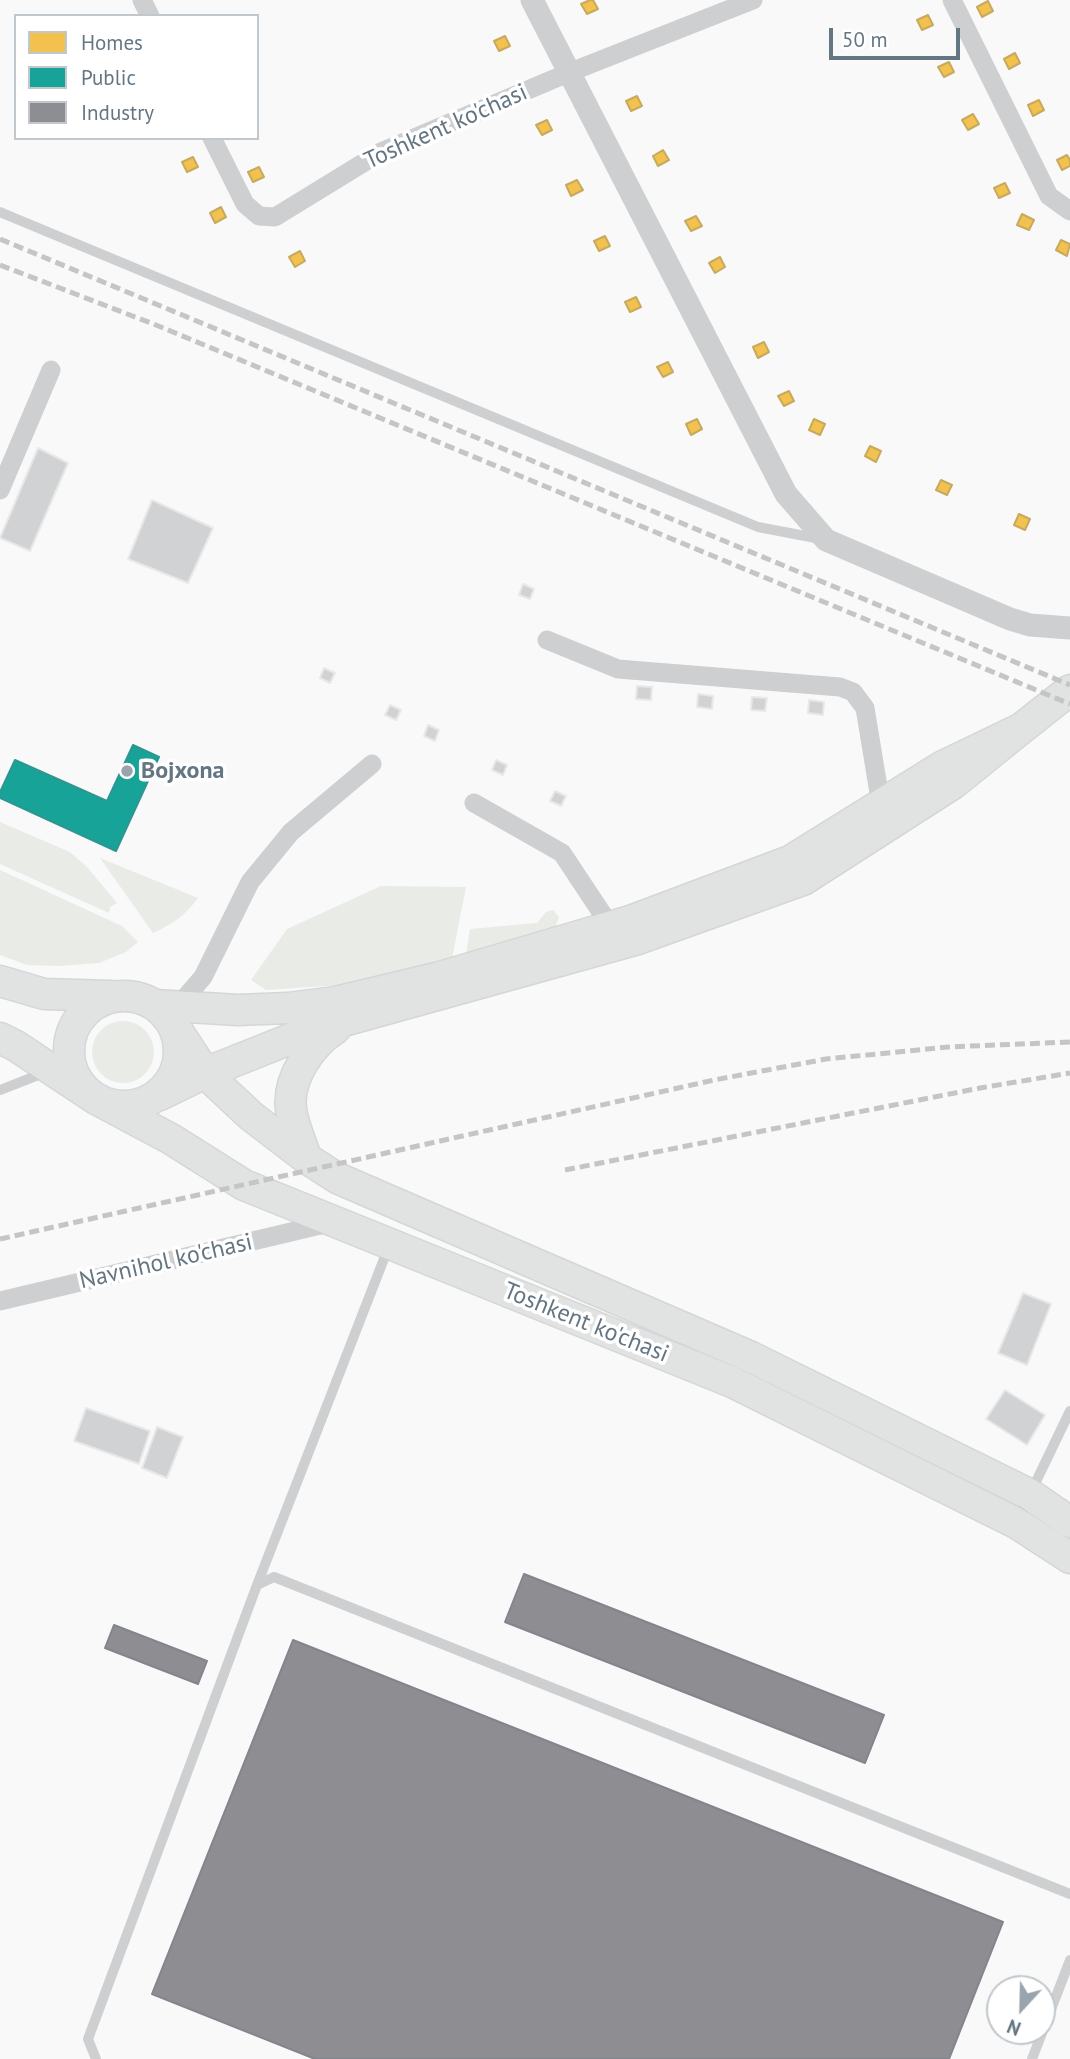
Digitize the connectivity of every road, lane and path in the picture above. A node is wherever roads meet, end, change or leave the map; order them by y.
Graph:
1 (531, 0) edge
2 (753, 0) edge
3 (952, 0) edge
4 (568, 73) junction
5 (213, 140) edge
6 (1070, 211) edge
7 (0, 212) edge
8 (51, 370) dead end
9 (0, 490) edge
10 (826, 540) junction
11 (1070, 628) edge
12 (547, 639) dead end
13 (1070, 690) edge
14 (1021, 729) junction
15 (372, 764) dead end
16 (474, 803) dead end
17 (881, 805) junction
18 (612, 937) junction
19 (0, 981) edge
20 (118, 996) junction
21 (168, 1012) junction
22 (352, 1019) junction
23 (0, 1038) edge
24 (60, 1065) junction
25 (205, 1073) junction
26 (0, 1090) edge
27 (159, 1095) junction
28 (96, 1099) junction
29 (306, 1157) junction
30 (333, 1222) junction
31 (390, 1243) junction
32 (0, 1301) edge
33 (1070, 1411) edge
34 (1029, 1494) junction
35 (1070, 1522) edge
36 (1016, 1523) junction
37 (1070, 1558) edge
38 (257, 1585) junction
39 (1070, 1894) edge
40 (1070, 1960) edge
41 (96, 2059) edge
42 (1032, 2059) edge

1 - 4 street
2 - 4 street
3 - 6 street
4 - 5 street, Toshkent ko'chasi
4 - 10 street
7 - 10 lane
8 - 9 street
10 - 11 street
12 - 17 street
13 - 14 main road
14 - 17 main road
14 - 18 main road
15 - 21 street
16 - 18 street
17 - 18 main road
18 - 21 main road
18 - 22 main road
19 - 20 main road
20 - 21 main road
20 - 24 main road
21 - 25 main road, Toshkent ko'chasi
21 - 27 main road
22 - 25 main road
22 - 29 main road
23 - 24 main road
24 - 26 lane
24 - 28 main road
25 - 27 main road
25 - 29 main road, Toshkent ko'chasi
27 - 28 main road
28 - 30 main road, Toshkent ko'chasi
29 - 34 main road, Toshkent ko'chasi
30 - 31 main road, Toshkent ko'chasi
30 - 32 street, Navnihol ko'chasi
31 - 36 main road, Toshkent ko'chasi
31 - 38 lane
33 - 34 lane
34 - 35 main road, Toshkent ko'chasi
34 - 36 lane
36 - 37 main road, Toshkent ko'chasi
38 - 39 lane
38 - 41 lane
40 - 42 lane

